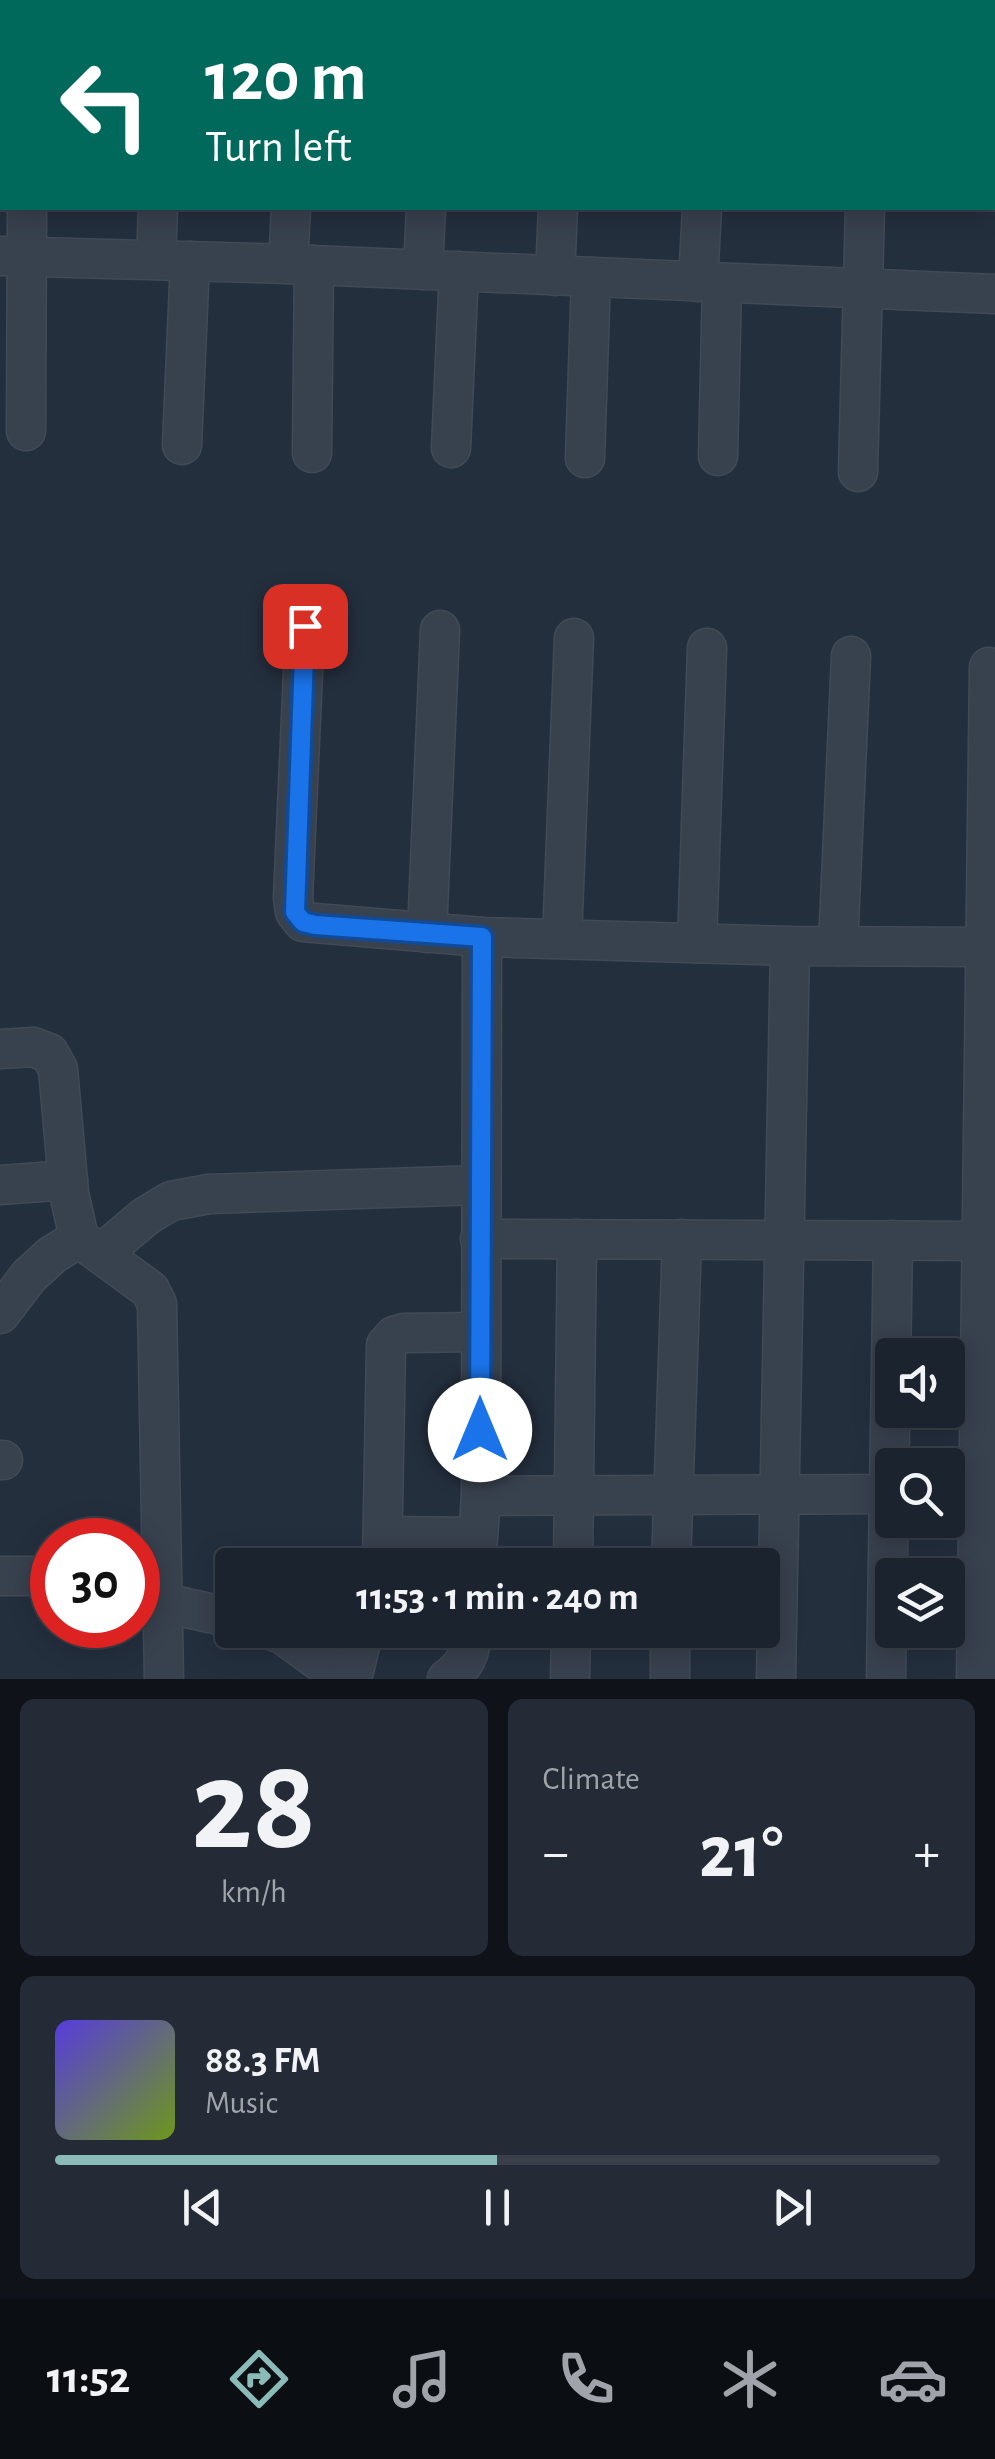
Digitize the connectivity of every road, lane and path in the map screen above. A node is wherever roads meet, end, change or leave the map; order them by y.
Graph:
1 (26, 210) edge
2 (159, 210) edge
3 (290, 210) edge
4 (426, 210) edge
5 (558, 210) edge
6 (702, 210) edge
7 (866, 210) edge
8 (13, 256) edge
9 (173, 260) junction
10 (301, 264) junction
11 (441, 270) junction
12 (573, 276) junction
13 (710, 282) junction
14 (862, 289) junction
15 (995, 294) edge
16 (26, 431) dead end
17 (182, 445) dead end
18 (451, 448) dead end
19 (312, 453) dead end
20 (718, 456) dead end
21 (585, 458) dead end
22 (858, 472) dead end
23 (305, 626) dead end
24 (440, 630) dead end
25 (574, 638) dead end
26 (707, 648) dead end
27 (850, 656) dead end
28 (989, 667) dead end
29 (428, 933) junction
30 (482, 937) junction
31 (562, 939) junction
32 (698, 944) junction
33 (790, 946) junction
34 (838, 946) junction
35 (985, 947) junction
36 (989, 1014) edge
37 (0, 1050) edge
38 (68, 1180) junction
39 (0, 1185) edge
40 (480, 1186) junction
41 (682, 1238) junction
42 (480, 1239) junction
43 (577, 1239) junction
44 (784, 1240) junction
45 (892, 1240) junction
46 (988, 1241) edge
47 (90, 1246) junction
48 (0, 1314) edge
49 (480, 1332) junction
50 (890, 1448) edge
51 (673, 1494) junction
52 (780, 1494) junction
53 (875, 1494) edge
54 (974, 1495) edge
55 (481, 1496) junction
56 (574, 1496) junction
57 (153, 1518) edge
58 (889, 1538) edge
59 (382, 1548) edge
60 (477, 1548) edge
61 (573, 1548) edge
62 (672, 1548) edge
63 (0, 1576) edge
64 (30, 1576) edge
65 (160, 1602) edge
66 (215, 1614) edge
67 (159, 1648) edge
68 (298, 1648) edge
69 (360, 1648) edge
70 (471, 1648) edge
71 (571, 1648) edge
72 (670, 1648) edge
73 (164, 1679) edge
74 (344, 1679) edge
75 (352, 1679) edge
76 (448, 1679) edge
77 (570, 1679) edge
78 (670, 1679) edge
79 (776, 1679) edge
80 (886, 1679) edge
81 (976, 1679) edge

1 - 8 street
2 - 9 street
3 - 10 street
4 - 11 street
5 - 12 street
6 - 13 street
7 - 14 street
8 - 9 street
8 - 16 street
9 - 10 street
9 - 17 street
10 - 11 street
10 - 19 street
11 - 12 street
11 - 18 street
12 - 13 street
12 - 21 street
13 - 14 street
13 - 20 street
14 - 15 street
14 - 22 street
23 - 29 street
24 - 29 street
25 - 31 street
26 - 32 street
27 - 34 street
28 - 35 street
29 - 30 street
30 - 31 street
30 - 40 street
31 - 32 street
32 - 33 street
33 - 34 street
33 - 44 street
34 - 35 street
35 - 36 street
36 - 46 street
37 - 38 street
38 - 39 street
38 - 47 street
40 - 42 street
40 - 47 street
41 - 43 street
41 - 44 street
41 - 51 street
42 - 43 street
42 - 49 street
43 - 56 street
44 - 45 street
44 - 52 street
45 - 46 street
45 - 50 street
46 - 54 street
47 - 48 street
47 - 57 street
49 - 55 street
49 - 59 street
51 - 52 street
51 - 56 street
51 - 62 street
52 - 53 street
52 - 79 street
54 - 81 street
55 - 56 street
55 - 60 street
56 - 61 street
58 - 80 street
63 - 64 street
65 - 66 street
67 - 73 street
68 - 74 street
69 - 75 street
70 - 76 street
71 - 77 street
72 - 78 street

